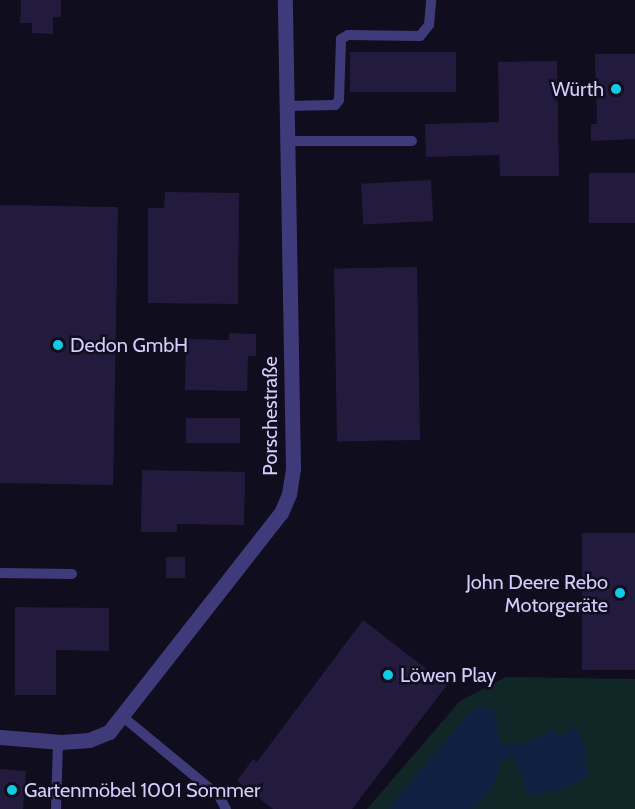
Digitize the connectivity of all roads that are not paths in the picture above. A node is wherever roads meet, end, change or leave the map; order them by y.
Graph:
1 (285, 0) edge
2 (431, 0) edge
3 (287, 106) junction
4 (288, 141) junction
5 (412, 141) dead end
6 (0, 573) edge
7 (72, 574) dead end
8 (123, 717) junction
9 (0, 737) edge
10 (58, 742) junction
11 (56, 809) edge
12 (226, 809) edge

1 - 3 street, Porschestraße
2 - 3 lane
3 - 4 street, Porschestraße
4 - 5 lane
4 - 8 street, Porschestraße
6 - 7 lane
8 - 10 street, Porschestraße
8 - 12 lane
9 - 10 street, Porschestraße
10 - 11 lane

